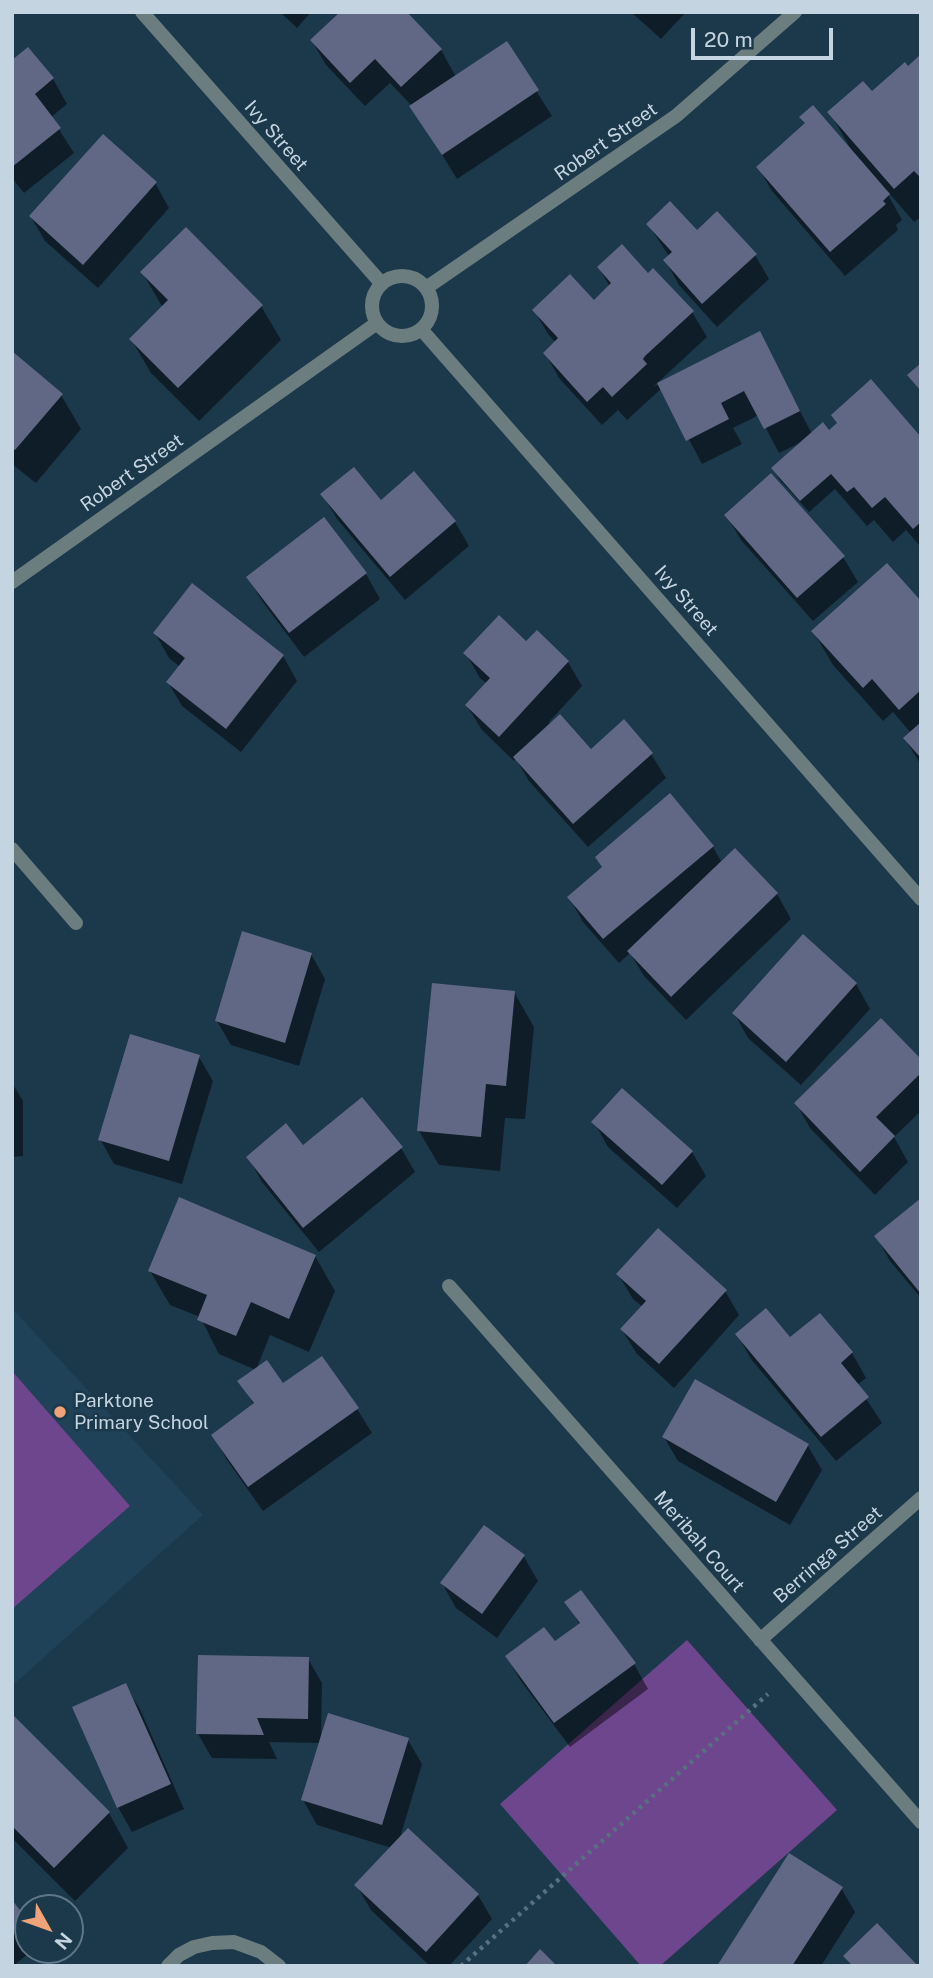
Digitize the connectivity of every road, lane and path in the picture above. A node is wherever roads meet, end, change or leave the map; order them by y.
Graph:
1 (142, 12) edge
2 (795, 12) edge
3 (382, 284) junction
4 (426, 288) junction
5 (377, 323) junction
6 (421, 329) junction
7 (12, 582) edge
8 (12, 849) edge
9 (921, 899) edge
10 (76, 923) dead end
11 (449, 1286) dead end
12 (921, 1498) edge
13 (760, 1640) junction
14 (790, 1675) junction
15 (921, 1822) edge
16 (168, 1966) edge
17 (279, 1966) edge
18 (461, 1966) edge

1 - 3 street, Ivy Street
2 - 4 street, Robert Street
3 - 4 street
3 - 5 street
4 - 6 street
5 - 6 street
5 - 7 street, Robert Street
6 - 9 street, Ivy Street
8 - 10 street
11 - 13 street, Meribah Court
12 - 13 street, Berringa Street
13 - 14 street, Meribah Court
14 - 15 street, Meribah Court
14 - 18 path
16 - 17 street

